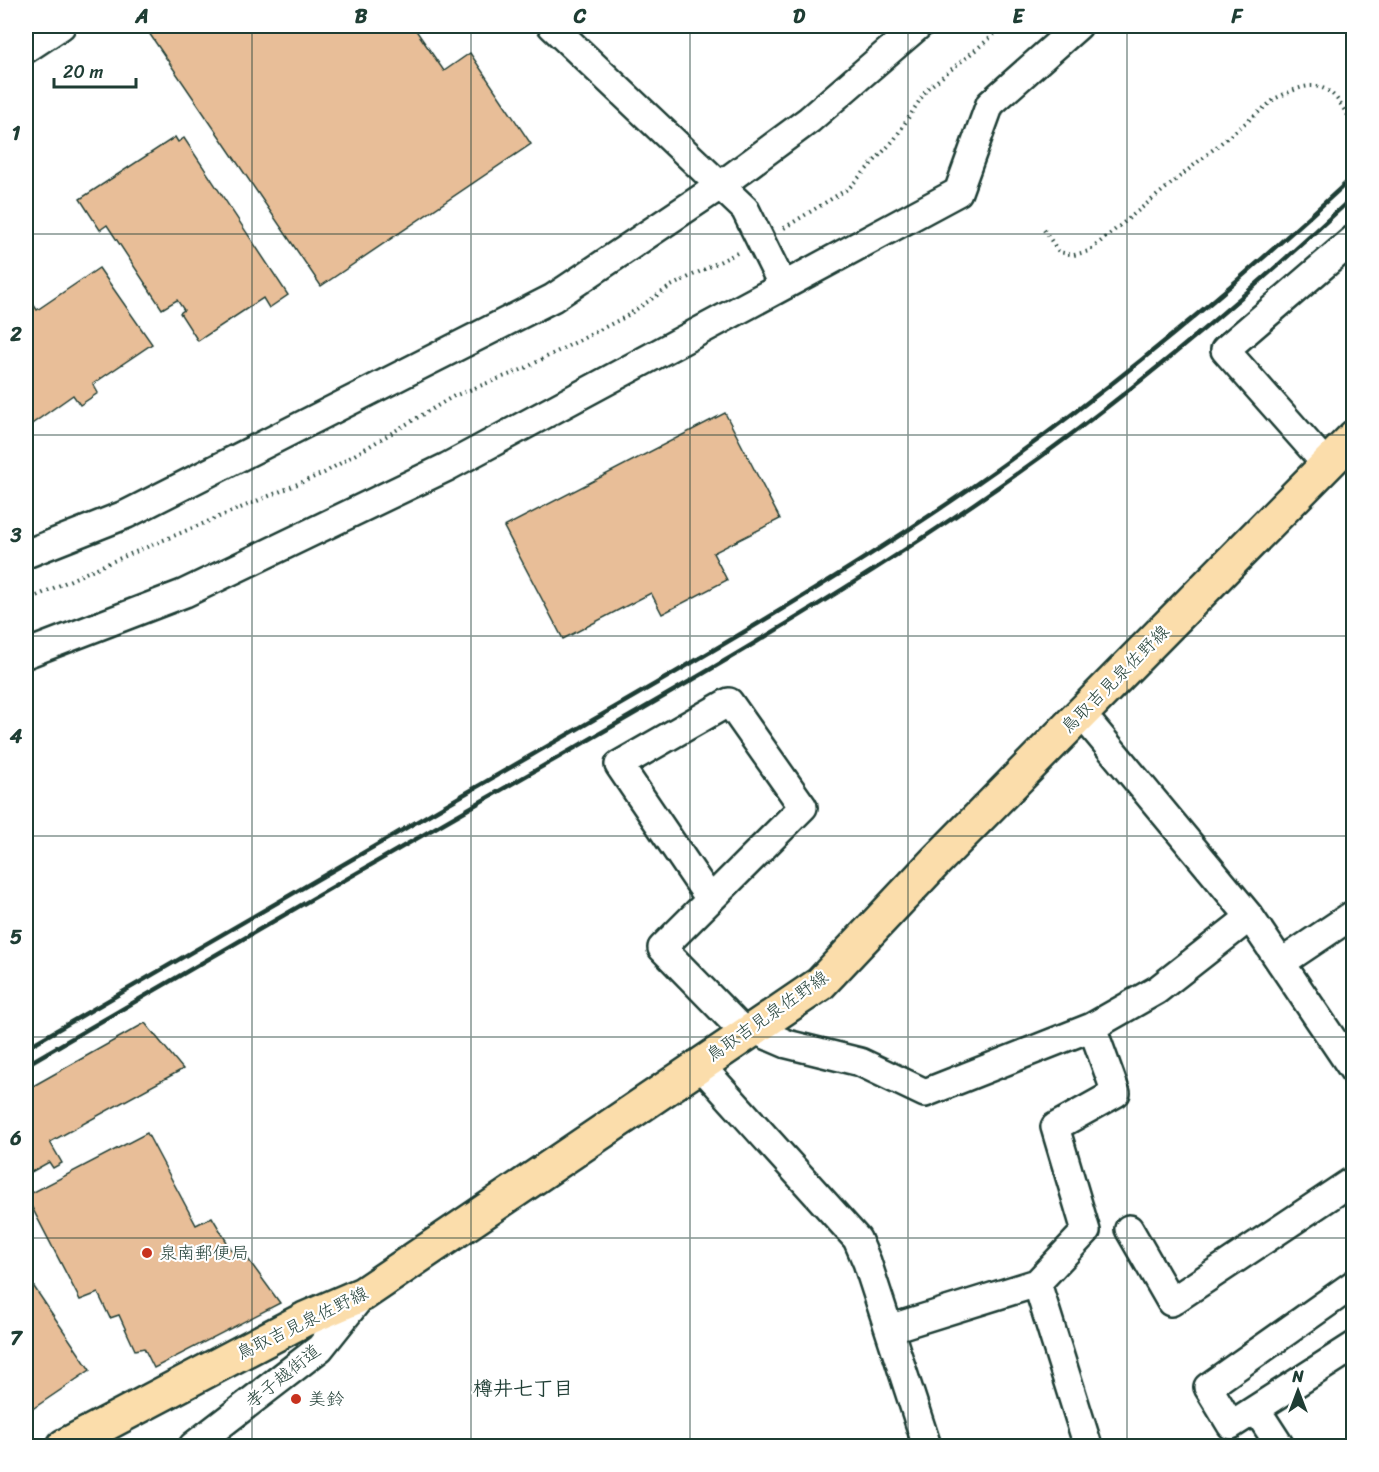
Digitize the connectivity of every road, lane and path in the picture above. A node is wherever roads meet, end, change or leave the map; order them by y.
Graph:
1 (61, 26) edge
2 (552, 26) edge
3 (918, 26) edge
4 (1005, 26) edge
5 (1078, 26) edge
6 (26, 49) edge
7 (1353, 121) edge
8 (721, 185) junction
9 (1044, 230) dead end
10 (1353, 239) edge
11 (761, 242) junction
12 (783, 286) junction
13 (1353, 437) edge
14 (1326, 464) junction
15 (26, 554) edge
16 (26, 601) edge
17 (26, 654) edge
18 (1082, 713) junction
19 (710, 899) junction
20 (1353, 914) edge
21 (1250, 917) junction
22 (1281, 963) junction
23 (1092, 1027) junction
24 (748, 1031) junction
25 (1344, 1035) edge
26 (699, 1064) junction
27 (1353, 1071) edge
28 (1353, 1180) edge
29 (1129, 1229) dead end
30 (1037, 1283) junction
31 (1353, 1284) edge
32 (363, 1294) junction
33 (889, 1329) junction
34 (1353, 1346) edge
35 (1256, 1410) junction
36 (64, 1446) edge
37 (193, 1446) edge
38 (927, 1446) edge
39 (1088, 1446) edge
40 (1280, 1446) edge

1 - 6 street
2 - 8 street
3 - 8 street
4 - 11 path
5 - 12 street
7 - 9 path
8 - 11 street
8 - 15 street
10 - 14 street
11 - 12 street
11 - 16 path
12 - 17 street
13 - 14 main road, 鳥取吉見泉佐野線
14 - 18 main road, 鳥取吉見泉佐野線
18 - 21 street
18 - 24 main road, 鳥取吉見泉佐野線
19 - 19 street
19 - 24 street
20 - 22 street
21 - 22 street
21 - 23 street
22 - 25 street
23 - 24 street
23 - 30 street
24 - 26 main road, 鳥取吉見泉佐野線
25 - 27 street
26 - 32 main road, 鳥取吉見泉佐野線
26 - 33 street
28 - 29 street
30 - 33 street
30 - 39 street
31 - 35 street
32 - 36 main road, 鳥取吉見泉佐野線
32 - 37 street, 孝子越街道
33 - 38 street
34 - 35 street
35 - 40 street

